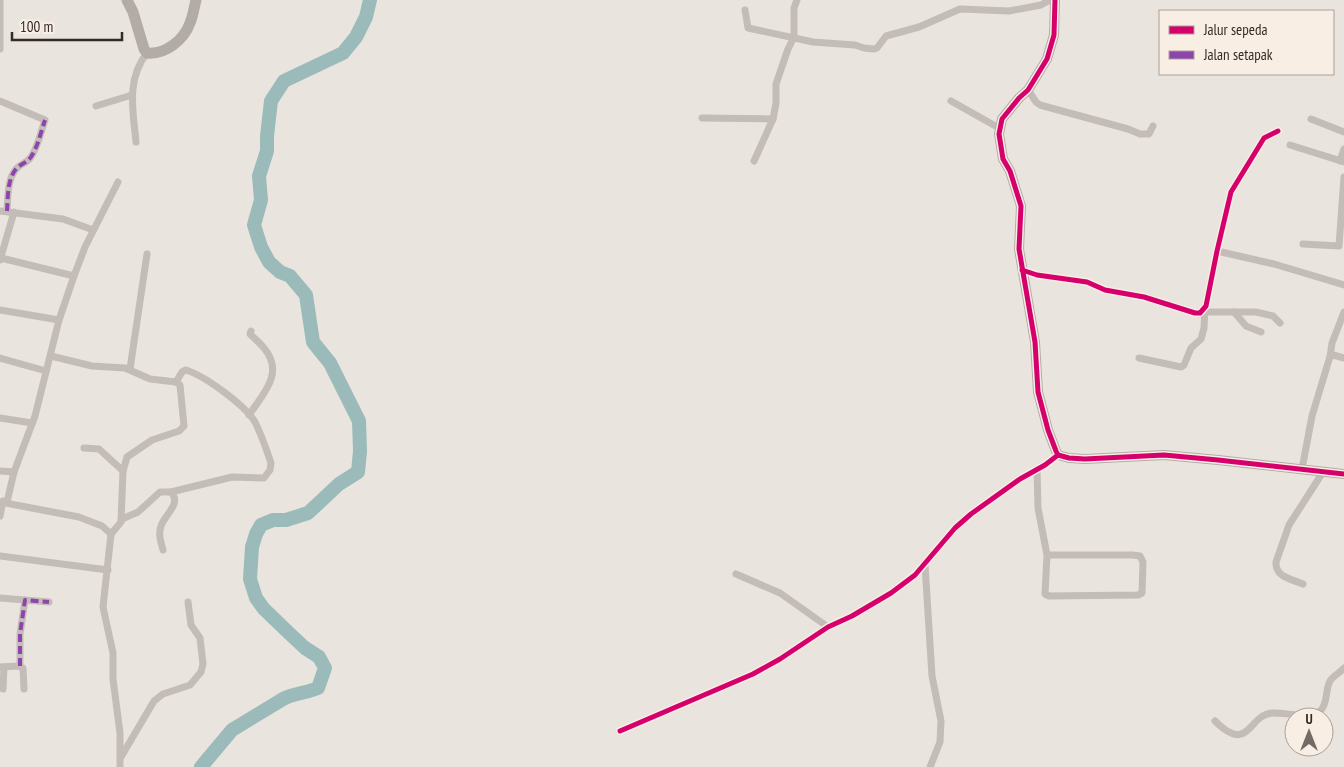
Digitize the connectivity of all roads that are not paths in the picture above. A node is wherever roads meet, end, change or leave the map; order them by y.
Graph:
1 (0, 0) edge
2 (127, 0) edge
3 (196, 0) edge
4 (797, 0) edge
5 (1050, 0) edge
6 (1055, 0) edge
7 (745, 10) dead end
8 (794, 37) junction
9 (0, 49) edge
10 (147, 53) junction
11 (1028, 90) junction
12 (132, 95) junction
13 (0, 101) edge
14 (951, 101) dead end
15 (96, 106) dead end
16 (702, 118) dead end
17 (772, 119) junction
18 (1311, 119) dead end
19 (1153, 126) dead end
20 (999, 128) junction
21 (1278, 131) dead end
22 (1344, 132) edge
23 (136, 142) dead end
24 (1290, 145) dead end
25 (1344, 149) edge
26 (754, 161) dead end
27 (1342, 162) edge
28 (1344, 177) edge
29 (118, 182) dead end
30 (7, 211) edge
31 (93, 230) junction
32 (1303, 244) dead end
33 (1217, 250) junction
34 (146, 254) dead end
35 (0, 259) edge
36 (1022, 270) junction
37 (74, 276) junction
38 (1344, 285) edge
39 (0, 310) edge
40 (1205, 310) junction
41 (1234, 312) junction
42 (1344, 312) edge
43 (59, 320) junction
44 (1280, 323) dead end
45 (251, 331) dead end
46 (1261, 332) dead end
47 (51, 356) junction
48 (1330, 357) junction
49 (0, 358) edge
50 (1138, 358) dead end
51 (1344, 358) edge
52 (130, 369) junction
53 (46, 371) junction
54 (176, 382) junction
55 (249, 414) junction
56 (0, 418) edge
57 (32, 423) junction
58 (84, 448) dead end
59 (1058, 454) junction
60 (1302, 469) junction
61 (1036, 470) junction
62 (0, 471) edge
63 (123, 471) junction
64 (14, 472) junction
65 (1324, 472) junction
66 (1344, 474) edge
67 (171, 492) junction
68 (3, 502) edge
69 (0, 516) edge
70 (122, 520) junction
71 (111, 534) junction
72 (163, 550) dead end
73 (1047, 555) junction
74 (0, 556) edge
75 (925, 565) junction
76 (108, 570) junction
77 (736, 574) dead end
78 (1303, 584) dead end
79 (0, 598) edge
80 (25, 600) junction
81 (48, 602) dead end
82 (188, 602) dead end
83 (828, 627) junction
84 (20, 666) junction
85 (2, 667) edge
86 (1344, 668) edge
87 (3, 689) dead end
88 (24, 690) dead end
89 (1215, 722) dead end
90 (620, 731) dead end
91 (121, 758) junction
92 (120, 767) edge
93 (930, 767) edge

1 - 9 street
2 - 10 main road
3 - 10 main road
4 - 8 street
5 - 8 street
6 - 11 street
7 - 8 street
8 - 17 street
10 - 12 street
11 - 19 street
11 - 20 street
12 - 15 street
12 - 23 street
13 - 30 street
14 - 20 street
16 - 17 street
17 - 26 street
18 - 22 street
20 - 36 street
21 - 33 street
24 - 27 street
25 - 27 street
28 - 32 street
29 - 31 street
30 - 31 street
30 - 35 street
31 - 37 street
33 - 38 street
33 - 40 street
34 - 52 street
35 - 37 street
36 - 40 street
36 - 59 street
37 - 43 street
39 - 43 street
40 - 41 street
40 - 50 street
41 - 44 street
41 - 46 street
42 - 48 street
43 - 47 street
45 - 55 street
47 - 52 street
47 - 53 street
48 - 51 street
48 - 60 street
49 - 53 street
52 - 54 street
53 - 57 street
54 - 55 street
54 - 63 street
55 - 67 street
56 - 57 street
57 - 64 street
58 - 63 street
59 - 60 street
59 - 61 street
60 - 65 street
61 - 73 street
61 - 75 street
62 - 64 street
63 - 70 street
64 - 68 street
65 - 66 street
65 - 78 street
67 - 70 street
67 - 72 street
68 - 69 street
68 - 71 street
70 - 71 street
71 - 76 street
73 - 73 street
74 - 76 street
75 - 83 street
75 - 93 street
76 - 91 street
77 - 83 street
79 - 80 street
80 - 81 street
80 - 84 street
82 - 91 street
83 - 90 street
84 - 85 street
84 - 88 street
85 - 87 street
86 - 89 street
91 - 92 street

